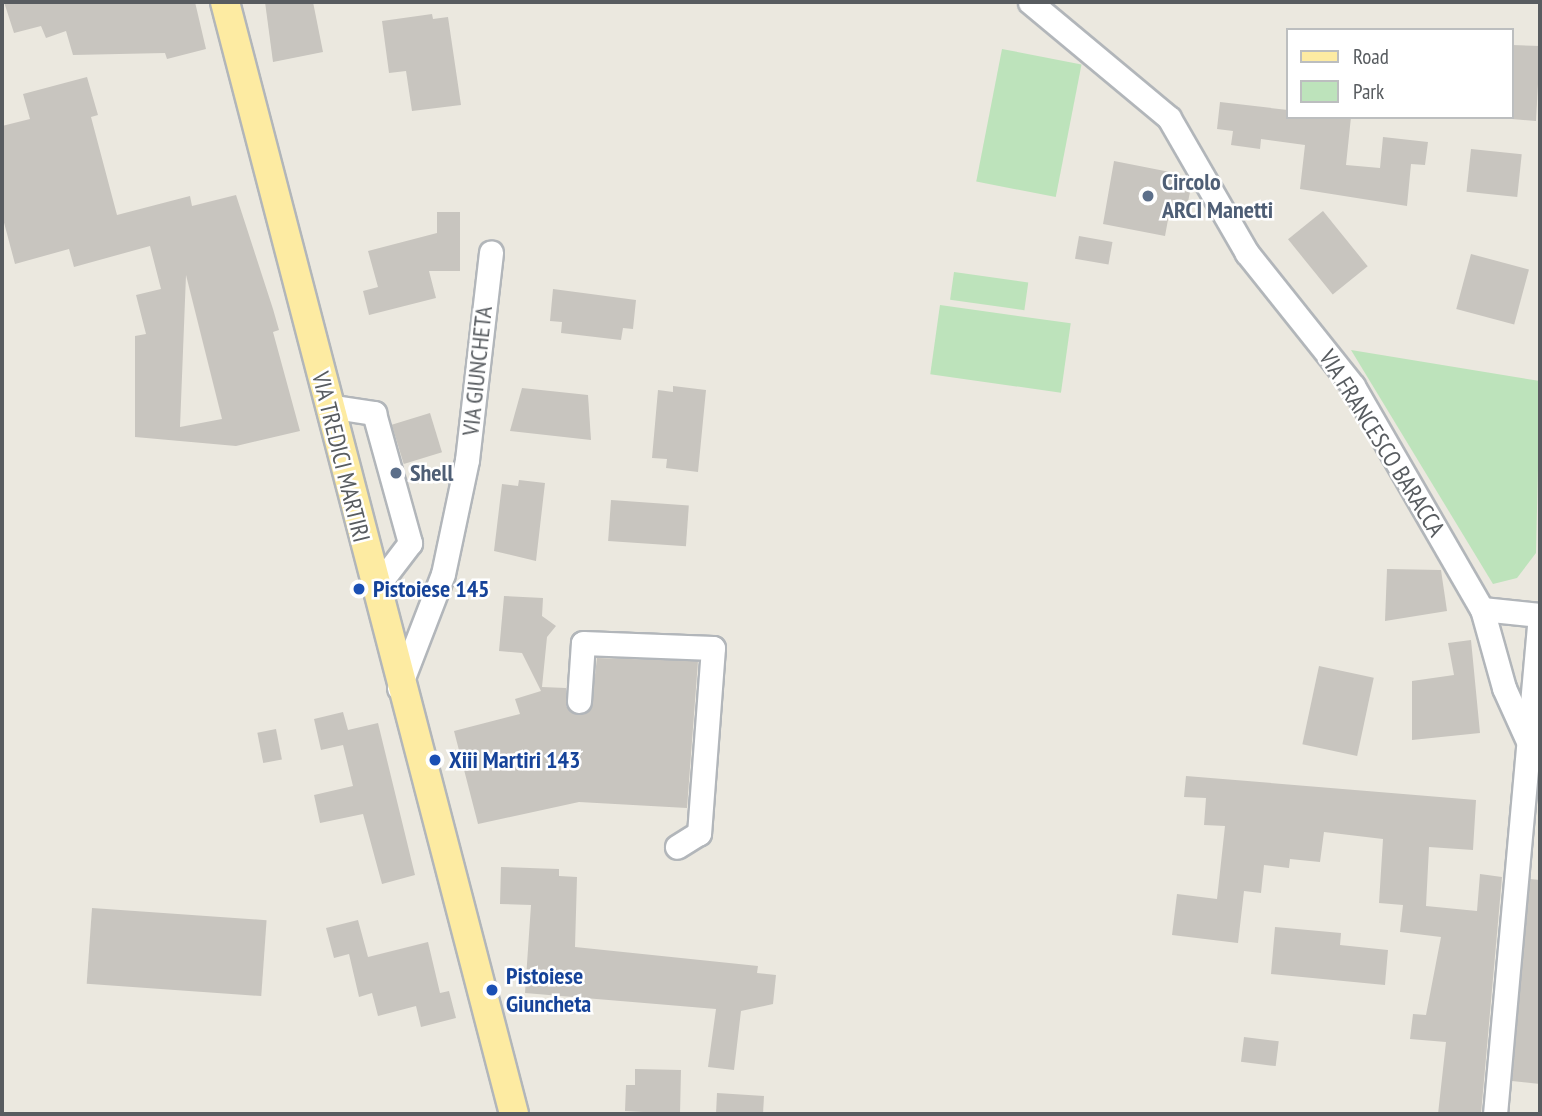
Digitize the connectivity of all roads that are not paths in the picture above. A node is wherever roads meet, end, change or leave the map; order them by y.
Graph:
1 (225, 2) edge
2 (1030, 2) edge
3 (1062, 2) edge
4 (1062, 25) junction
5 (491, 253) dead end
6 (328, 406) junction
7 (375, 589) junction
8 (1482, 609) junction
9 (1540, 615) edge
10 (400, 688) junction
11 (579, 701) dead end
12 (1527, 739) junction
13 (677, 848) dead end
14 (514, 1114) edge
15 (1495, 1114) edge

1 - 6 main road, VIA TREDICI MARTIRI
2 - 4 street, VIA FRANCESCO BARACCA
3 - 4 street
4 - 8 street, VIA FRANCESCO BARACCA
5 - 10 street, VIA GIUNCHETA
6 - 7 main road, VIA TREDICI MARTIRI
6 - 7 street
7 - 10 main road, VIA TREDICI MARTIRI
8 - 9 street, VIA FRANCESCO BARACCA
8 - 12 street, VIA FRANCESCO BARACCA
9 - 12 street, VIA FRANCESCO BARACCA
10 - 14 main road, VIA TREDICI MARTIRI
11 - 13 street
12 - 15 street, VIA FRANCESCO BARACCA

